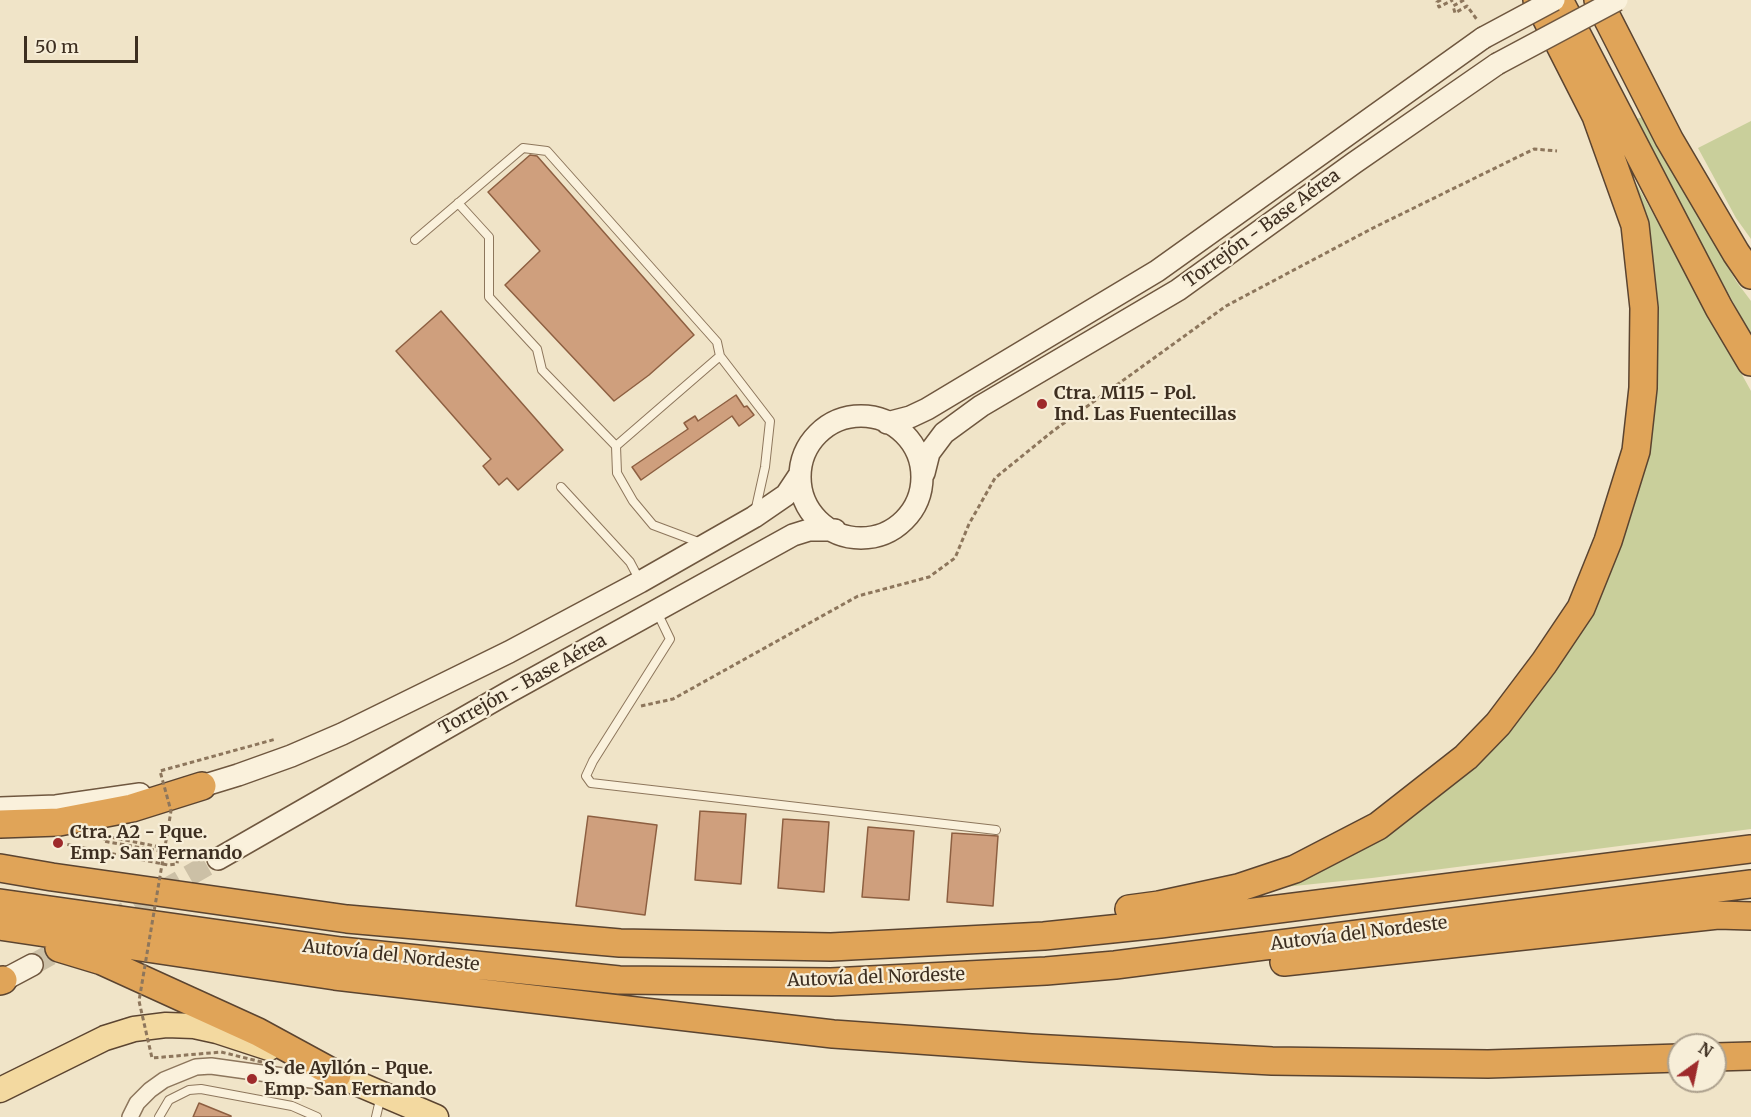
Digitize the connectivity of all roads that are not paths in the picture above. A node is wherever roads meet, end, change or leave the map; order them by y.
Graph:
1 (1537, 0) edge
2 (1556, 0) edge
3 (1598, 0) edge
4 (1617, 0) edge
5 (458, 203) junction
6 (415, 240) dead end
7 (1751, 274) edge
8 (720, 356) junction
9 (1751, 362) edge
10 (887, 423) junction
11 (616, 446) junction
12 (924, 473) junction
13 (798, 477) junction
14 (561, 487) dead end
15 (754, 517) junction
16 (835, 530) junction
17 (705, 545) junction
18 (640, 582) junction
19 (657, 611) junction
20 (202, 786) junction
21 (0, 808) edge
22 (0, 824) edge
23 (996, 830) dead end
24 (1751, 849) edge
25 (218, 859) tunnel mouth
26 (0, 868) edge
27 (1751, 884) edge
28 (0, 903) edge
29 (1751, 916) edge
30 (0, 926) edge
31 (0, 933) edge
32 (831, 947) junction
33 (32, 965) tunnel mouth
34 (1115, 965) junction
35 (1, 981) edge
36 (1751, 1056) edge
37 (1727, 1057) edge
38 (1667, 1058) edge
39 (337, 1075) junction
40 (370, 1089) junction
41 (0, 1090) edge
42 (429, 1116) edge
43 (130, 1117) edge
44 (159, 1117) edge
45 (317, 1117) edge
46 (376, 1117) edge

1 - 32 highway
2 - 9 highway
2 - 10 main road, Torrejón - Base Aérea, bridge
3 - 7 highway
4 - 12 main road, Torrejón - Base Aérea, bridge
5 - 6 lane
5 - 8 lane
5 - 11 lane
8 - 11 lane
8 - 15 lane
10 - 12 main road
10 - 13 main road
11 - 17 lane
12 - 16 main road
13 - 15 main road, Torrejón - Base Aérea
13 - 16 main road
14 - 18 lane
15 - 17 main road, Torrejón - Base Aérea
16 - 19 main road, Torrejón - Base Aérea
17 - 18 main road, Torrejón - Base Aérea
18 - 20 main road, Torrejón - Base Aérea
19 - 23 lane
19 - 25 main road, Torrejón - Base Aérea
20 - 21 main road, Torrejón - Base Aérea
20 - 22 highway
24 - 32 highway, Autovía del Nordeste
26 - 32 highway, Autovía del Nordeste
27 - 34 highway, Autovía del Nordeste
28 - 34 highway, Autovía del Nordeste
29 - 34 highway
30 - 38 highway
31 - 39 highway
33 - 35 main road
36 - 37 highway
39 - 40 main road
39 - 41 main road
40 - 42 main road
40 - 43 street
40 - 46 lane
44 - 45 lane

